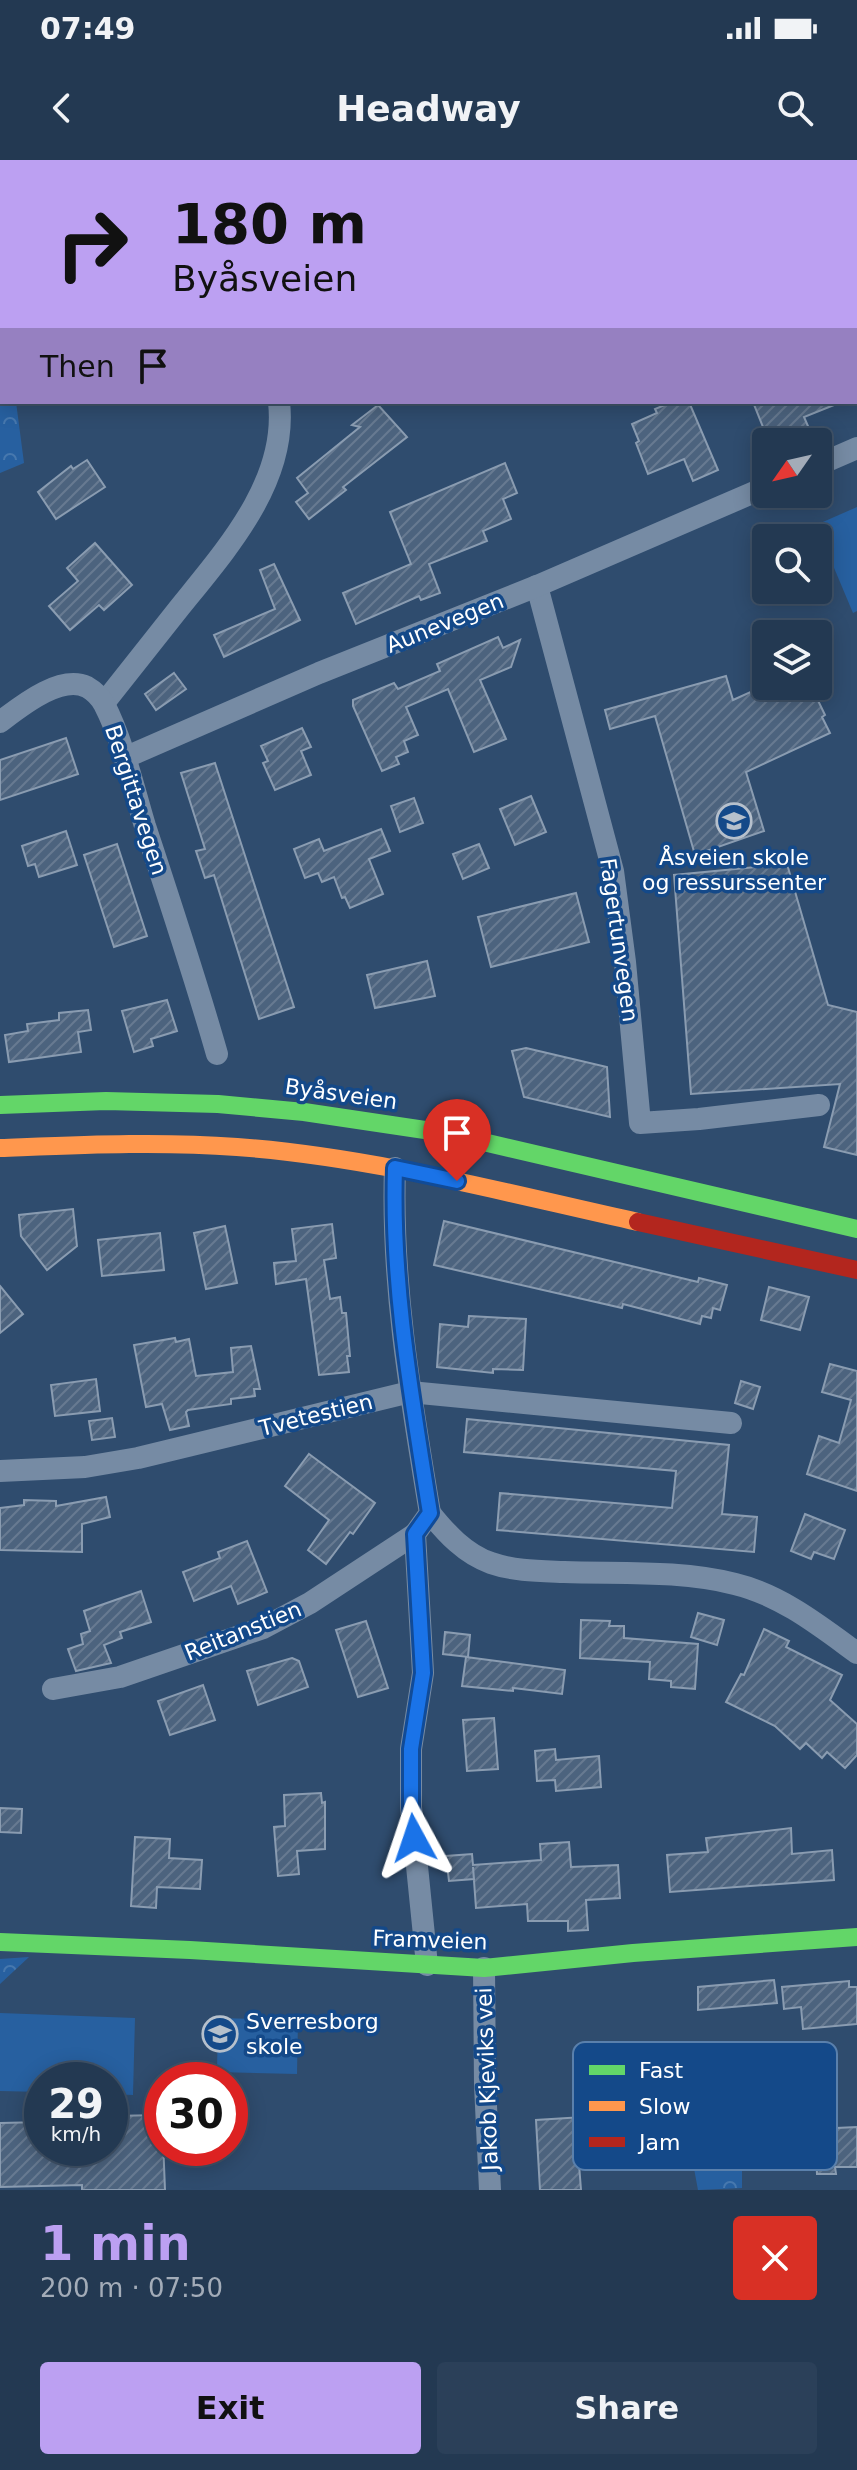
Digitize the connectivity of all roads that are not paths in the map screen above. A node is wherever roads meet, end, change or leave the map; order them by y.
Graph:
1 (279, 404) edge
2 (857, 448) edge
3 (832, 459) edge
4 (752, 493) edge
5 (537, 586) junction
6 (104, 703) junction
7 (0, 722) edge
8 (124, 758) junction
9 (217, 1054) dead end
10 (0, 1105) edge
11 (819, 1105) dead end
12 (0, 1148) edge
13 (395, 1168) junction
14 (857, 1229) edge
15 (857, 1270) edge
16 (410, 1392) junction
17 (731, 1423) dead end
18 (0, 1471) edge
19 (430, 1513) junction
20 (415, 1534) junction
21 (857, 1653) edge
22 (53, 1689) dead end
23 (857, 1937) edge
24 (0, 1942) edge
25 (427, 1965) junction
26 (484, 1968) junction
27 (490, 2190) edge

1 - 6 street, Bergittavegen
2 - 3 street
4 - 5 street, Aunevegen
5 - 8 street, Aunevegen
5 - 11 street, Fagertunvegen
6 - 7 street
6 - 8 street, Bergittavegen
8 - 9 street, Bergittavegen
10 - 14 main road, Byåsveien
12 - 13 main road
13 - 15 main road
13 - 16 street
16 - 17 street, Tvetestien
16 - 18 street, Tvetestien
16 - 19 street
19 - 20 street
19 - 21 street
20 - 22 street, Reitanstien
20 - 25 street
23 - 26 main road, Framveien
24 - 25 main road, Framveien
25 - 26 main road, Framveien
26 - 27 street, Jakob Kjeviks vei

